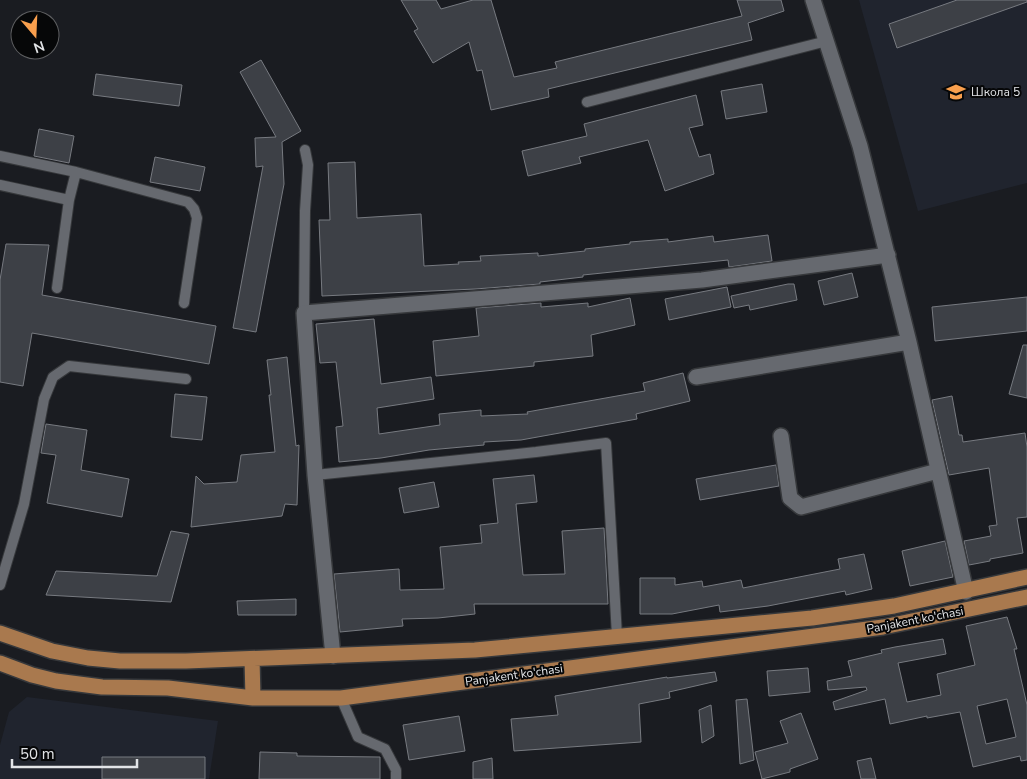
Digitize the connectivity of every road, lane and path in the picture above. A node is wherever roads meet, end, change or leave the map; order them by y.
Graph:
1 (813, 0) edge
2 (826, 41) junction
3 (587, 102) dead end
4 (305, 150) dead end
5 (0, 156) edge
6 (76, 172) junction
7 (0, 185) edge
8 (69, 200) junction
9 (888, 255) junction
10 (57, 288) dead end
11 (184, 303) dead end
12 (304, 313) junction
13 (909, 342) junction
14 (696, 377) dead end
15 (186, 379) dead end
16 (781, 436) dead end
17 (938, 471) junction
18 (315, 475) junction
19 (1027, 577) edge
20 (0, 585) edge
21 (966, 592) junction
22 (1027, 597) edge
23 (0, 633) edge
24 (616, 636) junction
25 (333, 656) junction
26 (252, 659) junction
27 (0, 663) edge
28 (253, 698) junction
29 (342, 698) junction
30 (396, 779) edge

1 - 2 street
2 - 3 lane
2 - 9 street
4 - 12 lane
5 - 6 lane
6 - 8 lane
6 - 11 lane
7 - 8 lane
8 - 10 lane
9 - 12 street
9 - 13 street
12 - 18 street
13 - 14 street
13 - 17 street
15 - 20 lane
16 - 17 street
17 - 21 street
18 - 24 lane
18 - 25 street
19 - 21 main road, Panjakent ko'chasi
21 - 24 main road, Panjakent ko'chasi
22 - 29 main road, Panjakent ko'chasi
23 - 26 main road, Panjakent ko'chasi
24 - 25 main road, Panjakent ko'chasi
25 - 26 main road, Panjakent ko'chasi
26 - 28 main road
27 - 28 main road, Panjakent ko'chasi
28 - 29 main road, Panjakent ko'chasi
29 - 30 lane

